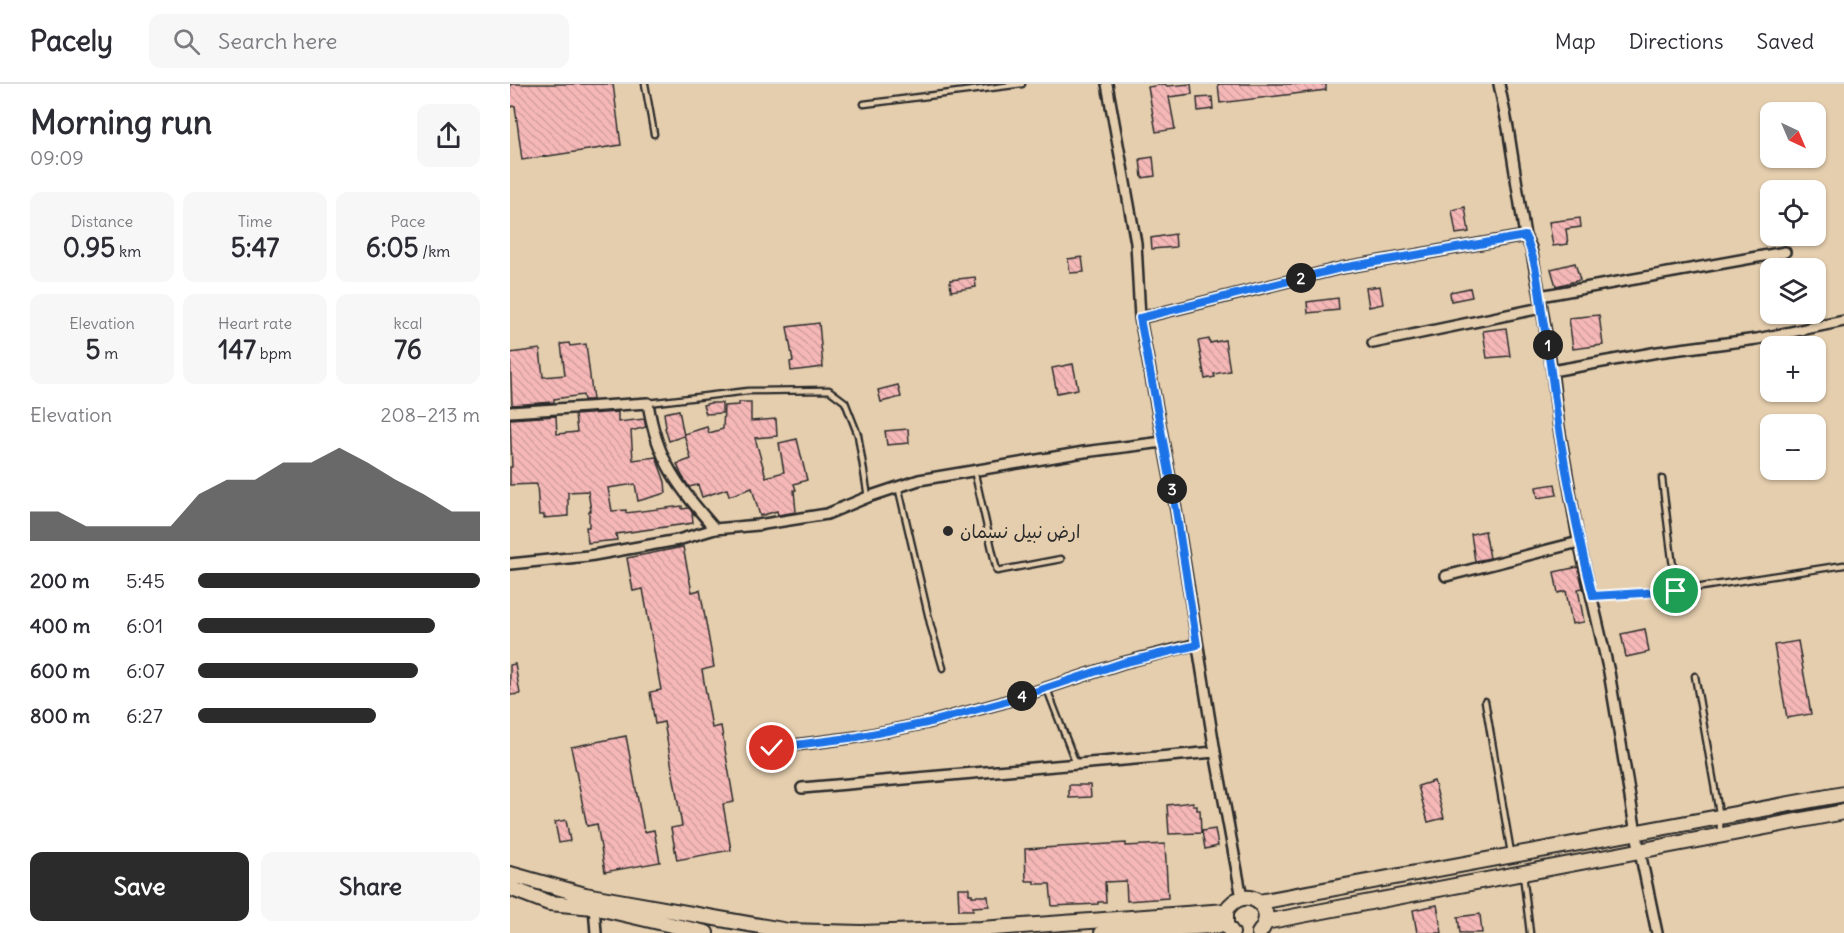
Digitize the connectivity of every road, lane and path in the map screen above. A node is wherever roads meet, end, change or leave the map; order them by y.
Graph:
1 (645, 84) edge
2 (1022, 84) edge
3 (1107, 84) edge
4 (1499, 84) edge
5 (864, 104) dead end
6 (654, 135) dead end
7 (1525, 236) junction
8 (1785, 252) dead end
9 (1540, 296) junction
10 (1541, 308) junction
11 (1140, 318) junction
12 (1844, 321) edge
13 (1373, 343) dead end
14 (1552, 371) junction
15 (648, 403) junction
16 (510, 412) edge
17 (1163, 442) junction
18 (974, 470) junction
19 (1662, 479) dead end
20 (898, 486) junction
21 (868, 497) junction
22 (715, 529) junction
23 (1579, 542) junction
24 (1061, 559) dead end
25 (510, 564) edge
26 (1844, 565) edge
27 (1446, 576) dead end
28 (1676, 591) junction
29 (1593, 596) junction
30 (1197, 645) junction
31 (943, 668) dead end
32 (1695, 676) dead end
33 (1047, 688) junction
34 (1485, 701) dead end
35 (772, 748) dead end
36 (1215, 752) junction
37 (1076, 765) junction
38 (802, 788) dead end
39 (1844, 794) edge
40 (1844, 812) edge
41 (1720, 818) junction
42 (1636, 833) junction
43 (1720, 836) junction
44 (1640, 852) junction
45 (1512, 856) junction
46 (510, 874) edge
47 (1523, 874) junction
48 (510, 888) edge
49 (1242, 898) junction
50 (1259, 902) junction
51 (594, 907) junction
52 (1228, 923) edge
53 (1262, 928) edge
54 (596, 933) edge
55 (706, 933) edge
56 (1102, 933) edge
57 (1530, 933) edge
58 (1657, 933) edge

1 - 6 lane
2 - 5 lane
3 - 11 street
4 - 7 street
7 - 9 street
7 - 11 street
8 - 9 street
9 - 10 street
10 - 13 street
10 - 14 street
11 - 17 street
12 - 14 street
14 - 23 street
15 - 16 street
15 - 21 lane
15 - 22 street
17 - 18 street
17 - 30 street
18 - 20 street
18 - 24 lane
19 - 28 lane
20 - 21 street
20 - 31 lane
21 - 22 street
22 - 25 street
23 - 27 street
23 - 29 street
26 - 28 lane
28 - 29 lane
29 - 42 street
30 - 33 street
30 - 36 street
32 - 41 lane
33 - 35 street
33 - 37 lane
34 - 45 lane
36 - 37 street
36 - 49 street
37 - 38 street
39 - 41 street
40 - 43 street
41 - 42 street
41 - 43 lane
42 - 44 street
42 - 45 street
43 - 44 street
44 - 47 street
44 - 58 street
45 - 50 street
46 - 52 street
47 - 53 street
47 - 57 lane
48 - 51 street
49 - 50 street
49 - 52 street
50 - 53 street
51 - 54 street
51 - 55 street
52 - 56 street

